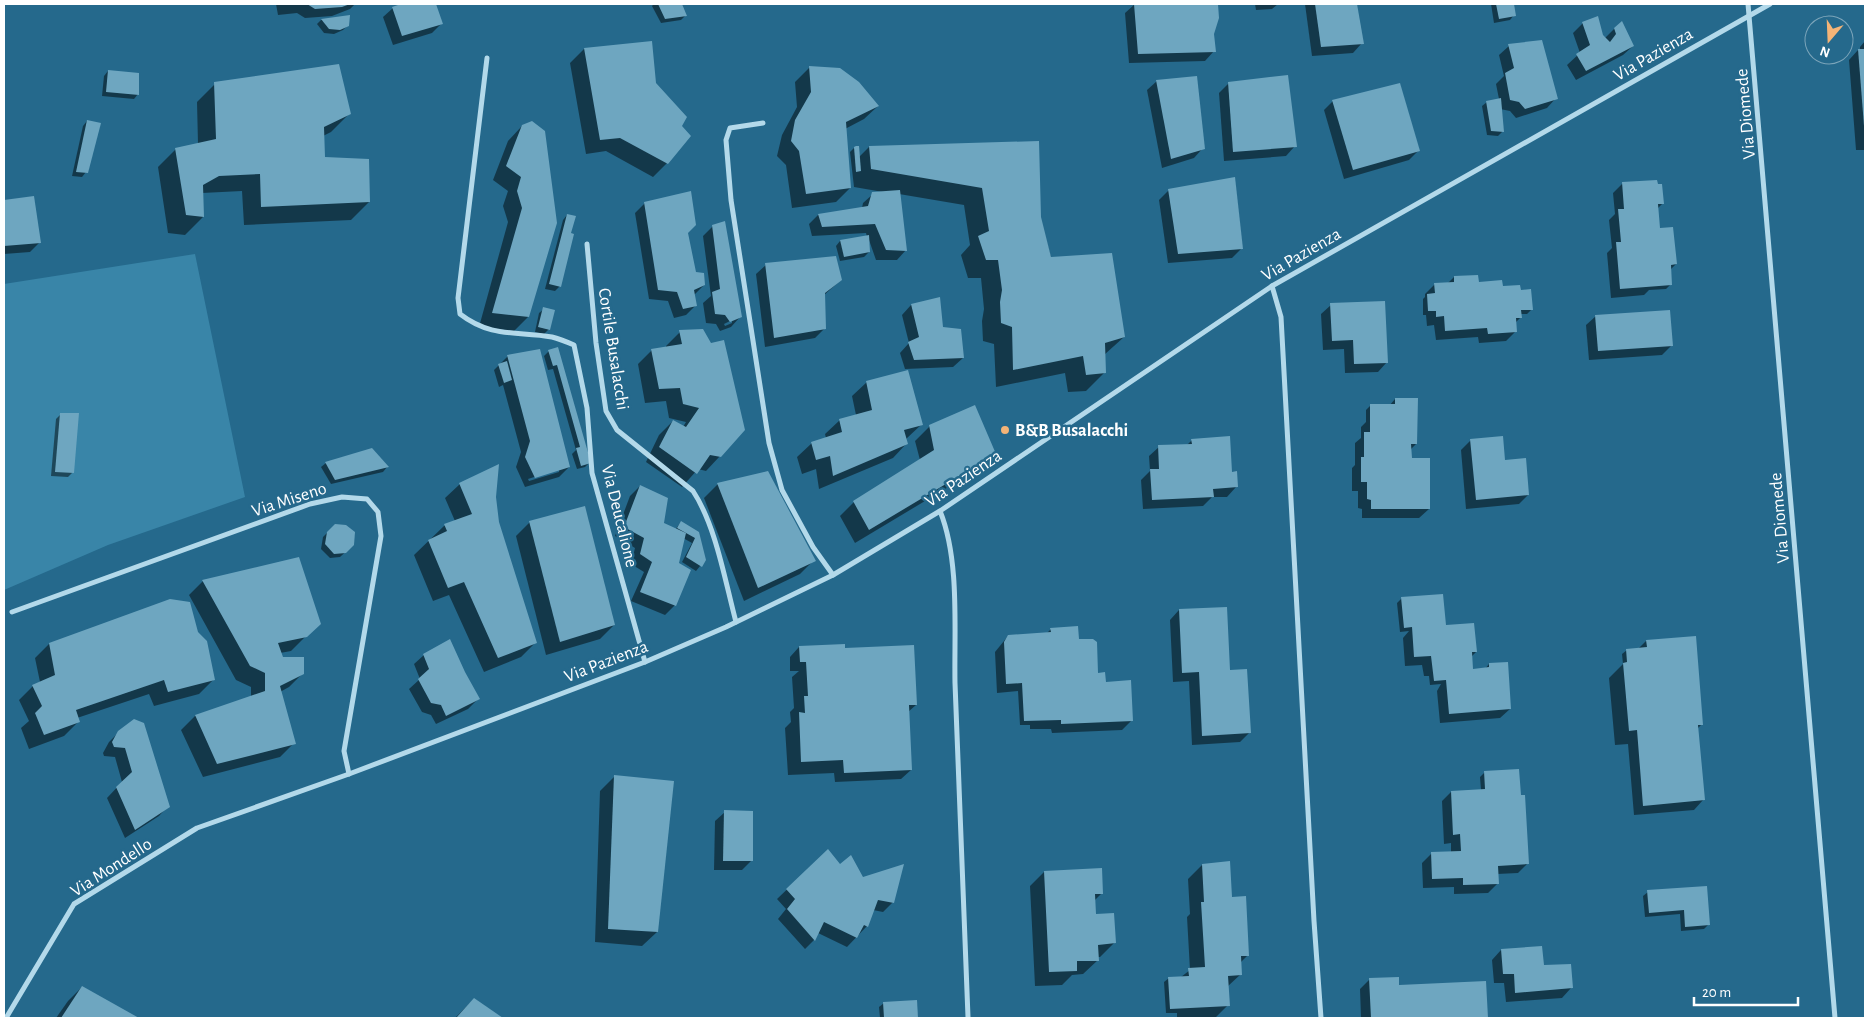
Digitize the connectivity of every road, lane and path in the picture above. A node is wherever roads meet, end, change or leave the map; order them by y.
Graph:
1 (1748, 4) edge
2 (1770, 4) edge
3 (1750, 15) junction
4 (487, 58) dead end
5 (763, 123) dead end
6 (587, 244) dead end
7 (1272, 286) junction
8 (940, 511) junction
9 (832, 575) junction
10 (12, 612) dead end
11 (736, 622) junction
12 (645, 662) junction
13 (349, 774) junction
14 (197, 828) joint
15 (968, 1017) dead end
16 (6, 1018) edge
17 (1321, 1018) edge
18 (1835, 1018) edge

1 - 3 street, Via Diomede
2 - 3 street, Via Pazienza
3 - 7 street, Via Pazienza
3 - 18 street, Via Diomede
4 - 12 street, Via Deucalione
5 - 9 street
6 - 11 street, Cortile Busalacchi
7 - 8 street, Via Pazienza
7 - 17 street
8 - 9 street, Via Pazienza
8 - 15 street
9 - 11 street, Via Pazienza
10 - 13 street, Via Miseno
11 - 12 street, Via Pazienza
12 - 13 street, Via Pazienza
13 - 14 street, Via Pazienza
14 - 16 street, Via Mondello

